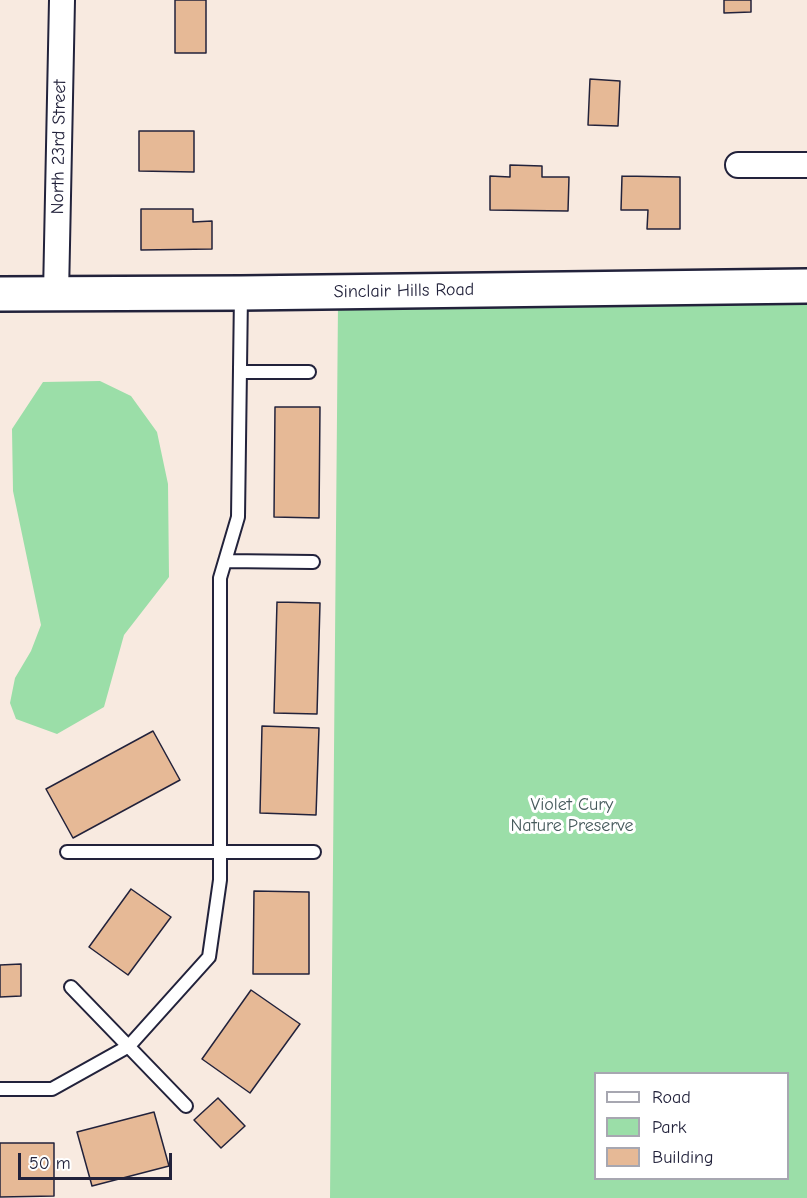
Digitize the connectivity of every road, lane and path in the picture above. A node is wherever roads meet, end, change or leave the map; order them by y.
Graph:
1 (62, 0) edge
2 (738, 165) dead end
3 (807, 165) edge
4 (807, 286) edge
5 (241, 293) junction
6 (0, 294) edge
7 (56, 294) junction
8 (240, 372) junction
9 (309, 372) dead end
10 (225, 561) junction
11 (313, 562) dead end
12 (67, 852) dead end
13 (220, 852) junction
14 (314, 852) dead end
15 (71, 987) dead end
16 (129, 1046) junction
17 (0, 1089) edge
18 (186, 1106) dead end

1 - 7 street, North 23rd Street
2 - 3 street
4 - 5 street, Sinclair Hills Road
5 - 7 street, Sinclair Hills Road
5 - 8 lane
6 - 7 street, Sinclair Hills Road
8 - 9 lane
8 - 10 lane
10 - 11 lane
10 - 13 lane
12 - 13 lane
13 - 14 lane
13 - 16 lane
15 - 16 lane
16 - 17 lane
16 - 18 lane

